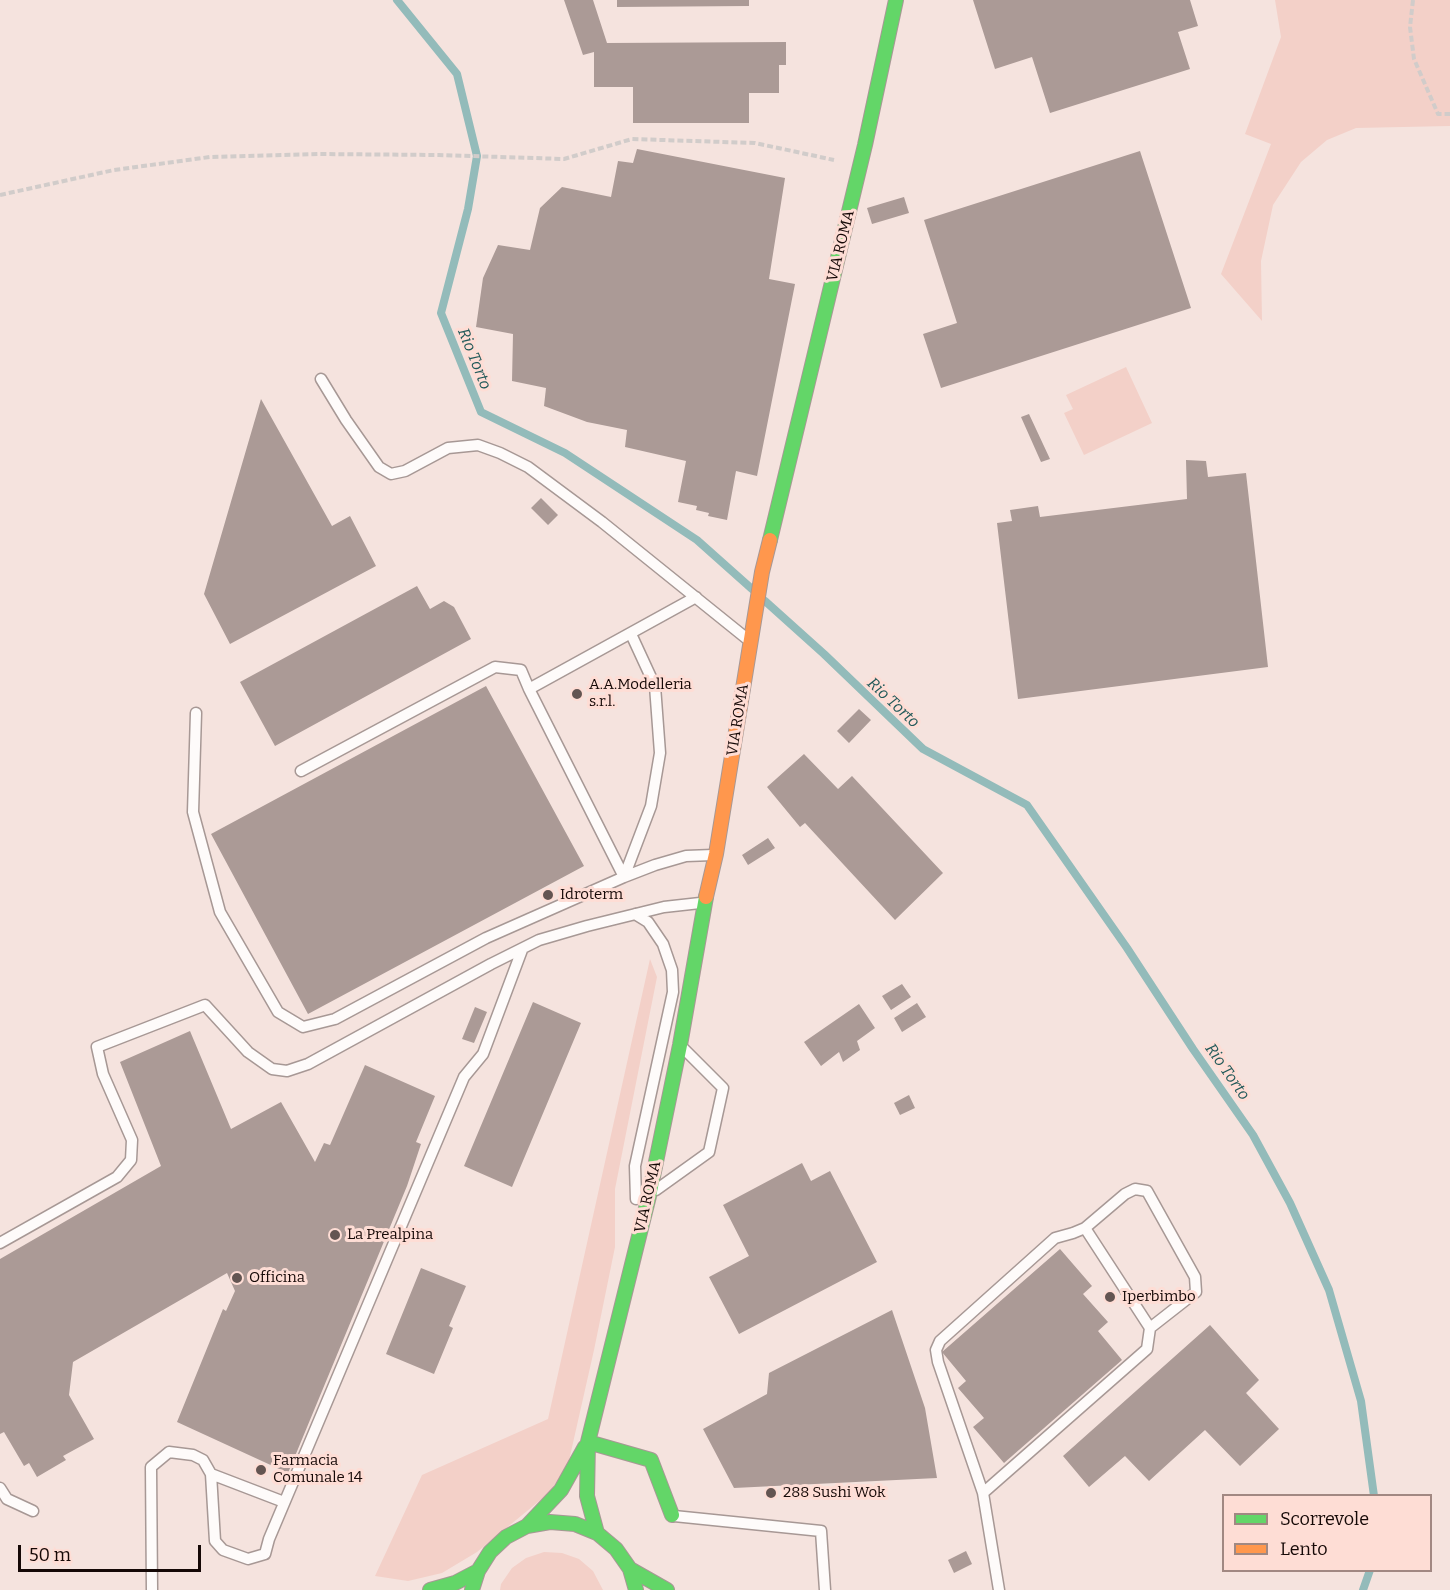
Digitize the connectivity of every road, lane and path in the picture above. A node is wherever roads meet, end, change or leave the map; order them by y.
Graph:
1 (896, 0) edge
2 (1413, 0) edge
3 (1450, 114) edge
4 (843, 162) dead end
5 (0, 195) edge
6 (321, 379) dead end
7 (696, 597) junction
8 (631, 633) junction
9 (751, 642) junction
10 (529, 689) junction
11 (196, 713) dead end
12 (301, 771) dead end
13 (716, 855) junction
14 (624, 877) junction
15 (704, 903) junction
16 (635, 914) junction
17 (522, 950) junction
18 (680, 1045) junction
19 (649, 1196) junction
20 (641, 1228) junction
21 (1086, 1228) junction
22 (0, 1243) edge
23 (1149, 1328) junction
24 (588, 1442) junction
25 (211, 1474) junction
26 (0, 1488) edge
27 (983, 1492) junction
28 (284, 1502) junction
29 (33, 1512) dead end
30 (672, 1515) joint
31 (527, 1526) junction
32 (597, 1533) junction
33 (630, 1569) junction
34 (478, 1571) junction
35 (152, 1590) edge
36 (430, 1590) edge
37 (472, 1590) edge
38 (636, 1590) edge
39 (667, 1590) edge
40 (825, 1590) edge
41 (999, 1590) edge

1 - 9 street, VIA ROMA
2 - 3 path
4 - 5 path
6 - 7 lane
7 - 8 lane
7 - 9 lane
8 - 10 lane
8 - 14 lane
9 - 13 street, VIA ROMA
10 - 12 lane
10 - 14 lane
11 - 14 lane
13 - 14 lane
13 - 15 street, VIA ROMA
15 - 16 lane
15 - 18 street, VIA ROMA
16 - 17 lane
16 - 20 lane
17 - 22 lane
17 - 28 lane
18 - 19 street, VIA ROMA
18 - 19 lane
19 - 20 street, VIA ROMA
20 - 24 street, VIA ROMA
21 - 23 lane
21 - 23 lane
21 - 27 lane
23 - 27 lane
24 - 30 street
24 - 31 street
24 - 32 street
25 - 28 lane
25 - 28 lane
25 - 35 lane
26 - 29 lane
27 - 41 lane
30 - 40 lane
31 - 32 street
31 - 34 street
32 - 33 street
33 - 38 street
33 - 39 street
34 - 36 street
34 - 37 street

